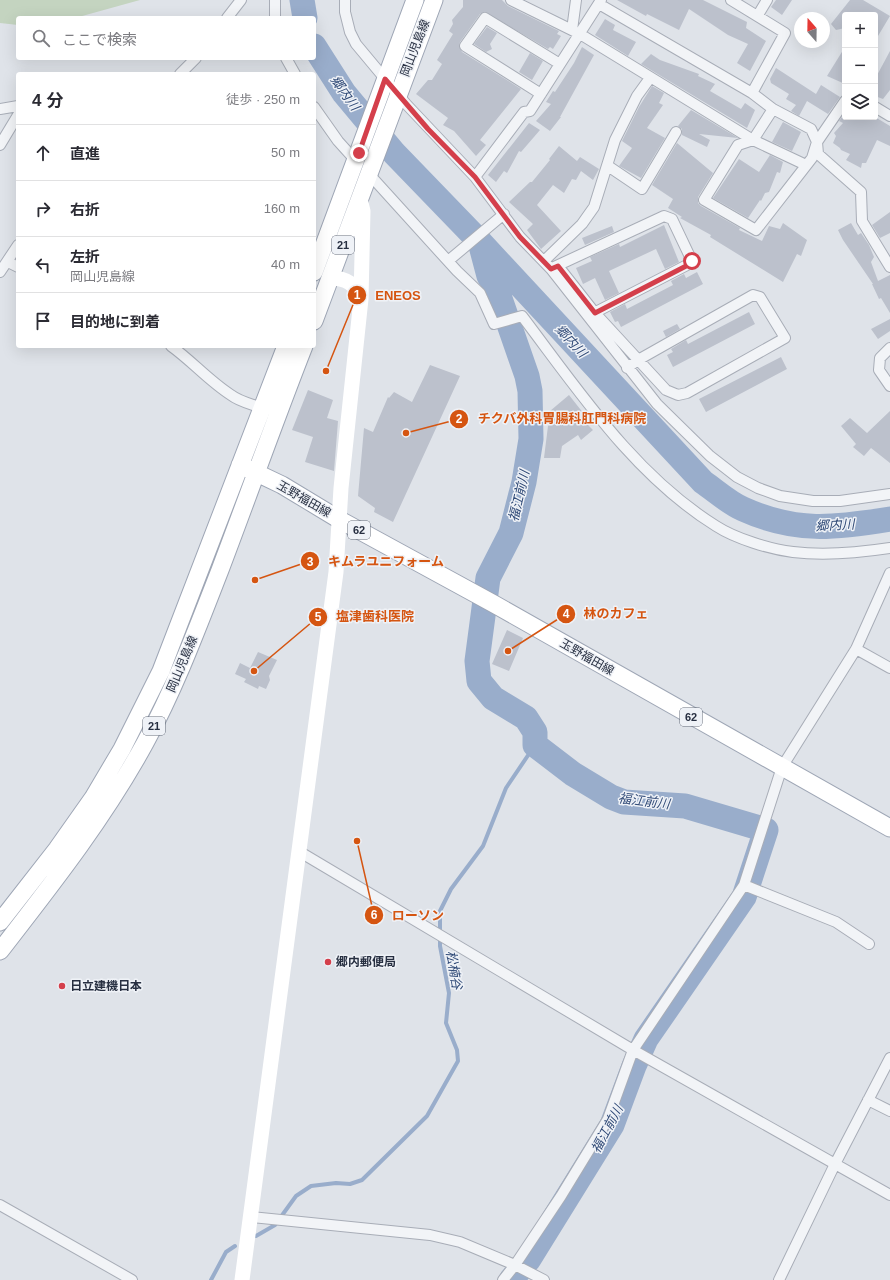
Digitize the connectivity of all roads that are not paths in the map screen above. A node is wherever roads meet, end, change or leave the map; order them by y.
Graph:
1 (241, 0) edge
2 (275, 0) edge
3 (345, 0) edge
4 (415, 0) edge
5 (434, 0) edge
6 (512, 0) edge
7 (576, 0) edge
8 (730, 0) edge
9 (767, 0) edge
10 (600, 2) edge
11 (758, 15) junction
12 (229, 16) edge
13 (275, 16) edge
14 (576, 32) junction
15 (194, 60) edge
16 (287, 60) edge
17 (560, 64) junction
18 (182, 72) edge
19 (294, 72) edge
20 (650, 78) junction
21 (390, 92) junction
22 (752, 93) junction
23 (541, 94) junction
24 (842, 104) edge
25 (16, 106) edge
26 (773, 108) junction
27 (0, 109) edge
28 (878, 109) edge
29 (316, 110) edge
30 (890, 116) edge
31 (16, 117) edge
32 (676, 132) dead end
33 (753, 140) junction
34 (817, 142) junction
35 (0, 145) edge
36 (357, 157) junction
37 (806, 165) junction
38 (608, 166) junction
39 (370, 171) junction
40 (475, 177) junction
41 (360, 200) junction
42 (501, 216) junction
43 (16, 248) edge
44 (450, 260) junction
45 (8, 262) junction
46 (16, 266) edge
47 (551, 266) junction
48 (316, 267) edge
49 (890, 267) edge
50 (0, 272) edge
51 (330, 278) junction
52 (361, 299) junction
53 (591, 314) junction
54 (316, 316) edge
55 (174, 348) edge
56 (303, 348) edge
57 (890, 348) edge
58 (283, 353) edge
59 (638, 360) junction
60 (627, 368) junction
61 (295, 370) junction
62 (890, 386) edge
63 (262, 408) junction
64 (240, 465) junction
65 (257, 473) junction
66 (890, 494) edge
67 (340, 520) junction
68 (890, 548) edge
69 (890, 573) edge
70 (856, 649) junction
71 (890, 668) edge
72 (782, 767) junction
73 (88, 805) junction
74 (103, 813) junction
75 (890, 828) edge
76 (300, 852) junction
77 (744, 885) junction
78 (0, 922) edge
79 (869, 944) dead end
80 (0, 951) edge
81 (633, 1050) junction
82 (890, 1058) edge
83 (868, 1100) junction
84 (890, 1112) edge
85 (835, 1164) junction
86 (890, 1195) edge
87 (0, 1205) edge
88 (251, 1217) junction
89 (515, 1265) junction
90 (132, 1280) edge
91 (242, 1280) edge
92 (503, 1280) edge
93 (544, 1280) edge
94 (779, 1280) edge

1 - 12 street
2 - 13 street
3 - 21 street
4 - 21 main road, 岡山児島線 / 21
5 - 21 main road, 岡山児島線 / 21
6 - 14 street
7 - 14 street
8 - 11 street
9 - 11 street
10 - 14 street
10 - 22 street
11 - 22 street
14 - 17 street
14 - 20 street
15 - 18 street
16 - 19 street
17 - 23 street
17 - 23 street
20 - 33 street
20 - 38 street
21 - 36 main road, 岡山児島線 / 21
21 - 39 main road, 岡山児島線 / 21
21 - 40 street
22 - 26 street
23 - 40 street
24 - 34 street
25 - 27 street
26 - 33 street
26 - 34 street
28 - 30 street
29 - 36 street
31 - 35 street
32 - 38 street
33 - 37 street
33 - 37 street
34 - 37 street
34 - 49 street
36 - 48 main road, 岡山児島線 / 21
38 - 47 street
39 - 41 main road, 岡山児島線 / 21
39 - 44 street
40 - 42 street
41 - 51 main road, 岡山児島線 / 21
41 - 52 street
42 - 44 street
42 - 47 street
43 - 45 street
44 - 68 street
45 - 46 street
45 - 50 street
47 - 53 street
47 - 53 street
51 - 52 street
51 - 54 main road, 岡山児島線 / 21
52 - 67 street
53 - 59 street
53 - 60 street
55 - 63 street
56 - 61 main road, 岡山児島線 / 21
57 - 62 street
58 - 61 main road
58 - 63 main road, 岡山児島線 / 21
59 - 59 street
59 - 60 street
60 - 66 street
61 - 65 main road, 岡山児島線 / 21
63 - 64 main road, 岡山児島線 / 21
64 - 65 main road, 玉野福田線 / 62
64 - 73 main road, 岡山児島線 / 21
65 - 67 main road, 玉野福田線 / 62
65 - 74 main road, 岡山児島線 / 21
67 - 72 main road, 玉野福田線 / 62
67 - 76 street
69 - 70 street
70 - 71 street
70 - 72 street
72 - 75 main road, 玉野福田線 / 62
72 - 77 street
73 - 74 main road
73 - 78 main road, 岡山児島線 / 21
74 - 80 main road, 岡山児島線 / 21
76 - 81 street
76 - 88 street
77 - 79 street
77 - 81 street
81 - 85 street
81 - 89 street
82 - 83 street
83 - 84 street
83 - 85 street
85 - 86 street
85 - 94 street
87 - 90 street
88 - 89 street
88 - 91 street
89 - 92 street
89 - 93 street

